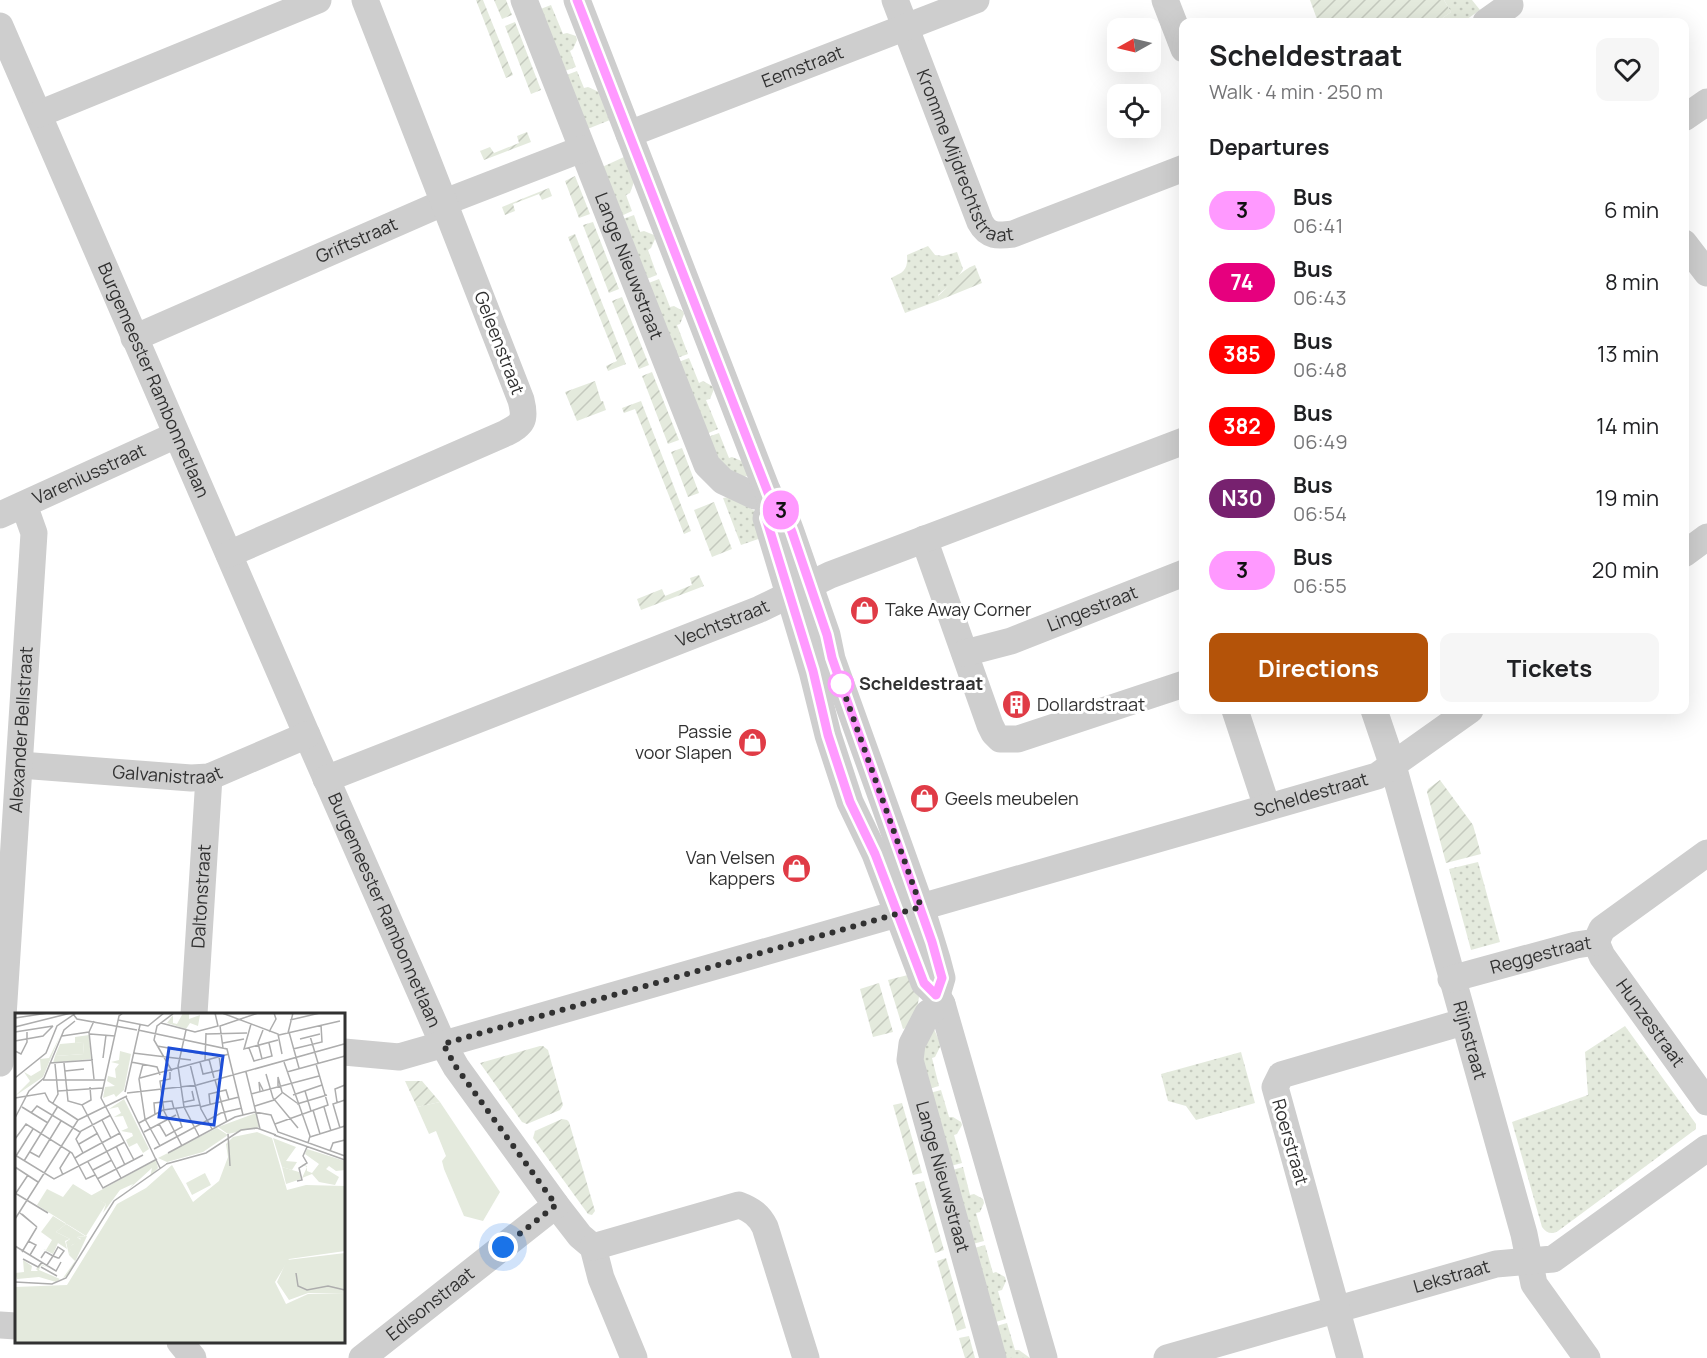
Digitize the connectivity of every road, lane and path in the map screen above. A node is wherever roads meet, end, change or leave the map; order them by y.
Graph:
1 (318, 0) edge
2 (365, 0) edge
3 (524, 0) edge
4 (577, 0) edge
5 (895, 0) edge
6 (976, 0) edge
7 (1165, 0) edge
8 (1513, 9) edge
9 (1494, 18) edge
10 (0, 26) edge
11 (906, 28) junction
12 (1179, 36) edge
13 (1707, 102) edge
14 (39, 114) junction
15 (1689, 115) edge
16 (629, 134) junction
17 (582, 149) junction
18 (1179, 170) edge
19 (445, 202) junction
20 (1689, 250) edge
21 (1707, 273) edge
22 (134, 338) junction
23 (176, 435) junction
24 (1179, 443) edge
25 (770, 497) junction
26 (12, 510) edge
27 (1707, 537) edge
28 (924, 539) junction
29 (1689, 550) edge
30 (229, 554) junction
31 (1179, 575) edge
32 (799, 589) junction
33 (965, 653) junction
34 (1179, 686) edge
35 (1236, 714) edge
36 (1375, 714) edge
37 (1464, 714) edge
38 (307, 735) junction
39 (20, 765) junction
40 (1393, 766) junction
41 (208, 777) junction
42 (326, 779) junction
43 (1267, 807) junction
44 (1707, 853) edge
45 (909, 910) junction
46 (1596, 942) junction
47 (1451, 979) junction
48 (939, 999) junction
49 (194, 1013) edge
50 (1463, 1022) junction
51 (6, 1024) edge
52 (443, 1044) junction
53 (345, 1052) edge
54 (0, 1063) edge
55 (1707, 1102) edge
56 (1707, 1148) edge
57 (556, 1205) junction
58 (593, 1247) junction
59 (1529, 1262) junction
60 (1337, 1311) junction
61 (0, 1325) edge
62 (15, 1326) edge
63 (182, 1343) edge
64 (193, 1358) edge
65 (362, 1358) edge
66 (634, 1358) edge
67 (806, 1358) edge
68 (993, 1358) edge
69 (1044, 1358) edge
70 (1167, 1358) edge
71 (1350, 1358) edge
72 (1587, 1358) edge

1 - 14 street
2 - 19 street, Geleenstraat
3 - 17 street, Lange Nieuwstraat
4 - 16 street
5 - 11 street, Kromme Mijdrechtstraat
6 - 11 street, Eemstraat
7 - 12 street
8 - 9 street
10 - 14 street, Burgemeester Rambonnetlaan
11 - 16 street, Eemstraat
11 - 18 street, Kromme Mijdrechtstraat
13 - 15 street
14 - 22 street, Burgemeester Rambonnetlaan
16 - 25 street
17 - 19 street, Griftstraat
17 - 25 street, Lange Nieuwstraat
19 - 22 street, Griftstraat
19 - 30 street, Geleenstraat
20 - 21 street
22 - 23 street, Burgemeester Rambonnetlaan
23 - 26 street, Vareniusstraat
23 - 30 street, Burgemeester Rambonnetlaan
24 - 28 street, Vechtstraat
25 - 32 street
26 - 39 street, Alexander Bellstraat
27 - 29 street
28 - 32 street, Vechtstraat
28 - 33 street
30 - 38 street, Burgemeester Rambonnetlaan
31 - 33 street, Lingestraat
32 - 42 street, Vechtstraat
32 - 45 street
33 - 34 street
35 - 43 street
36 - 40 street, Rijnstraat
37 - 40 street, Scheldestraat
38 - 41 street, Galvanistraat
38 - 42 street, Burgemeester Rambonnetlaan
39 - 41 street, Galvanistraat
39 - 51 street, Alexander Bellstraat
40 - 43 street, Scheldestraat
40 - 47 street, Rijnstraat
41 - 49 street, Daltonstraat
42 - 52 street, Burgemeester Rambonnetlaan
43 - 45 street, Scheldestraat
44 - 46 street, Reggestraat
45 - 48 street
45 - 52 street, Scheldestraat
46 - 47 street, Reggestraat
46 - 55 street, Hunzestraat
47 - 50 street, Rijnstraat
48 - 68 street, Lange Nieuwstraat
48 - 69 street
50 - 59 street, Rijnstraat
50 - 60 street, Roerstraat
51 - 54 street, Alexander Bellstraat
52 - 53 street, Scheldestraat
52 - 57 street, Burgemeester Rambonnetlaan
56 - 59 street, Lekstraat
57 - 58 street, Burgemeester Rambonnetlaan
57 - 65 street, Edisonstraat
58 - 66 street
58 - 67 street
59 - 60 street, Lekstraat
59 - 72 street, Rijnstraat
60 - 70 street, Lekstraat
60 - 71 street, Roerstraat
61 - 62 street
63 - 64 street

